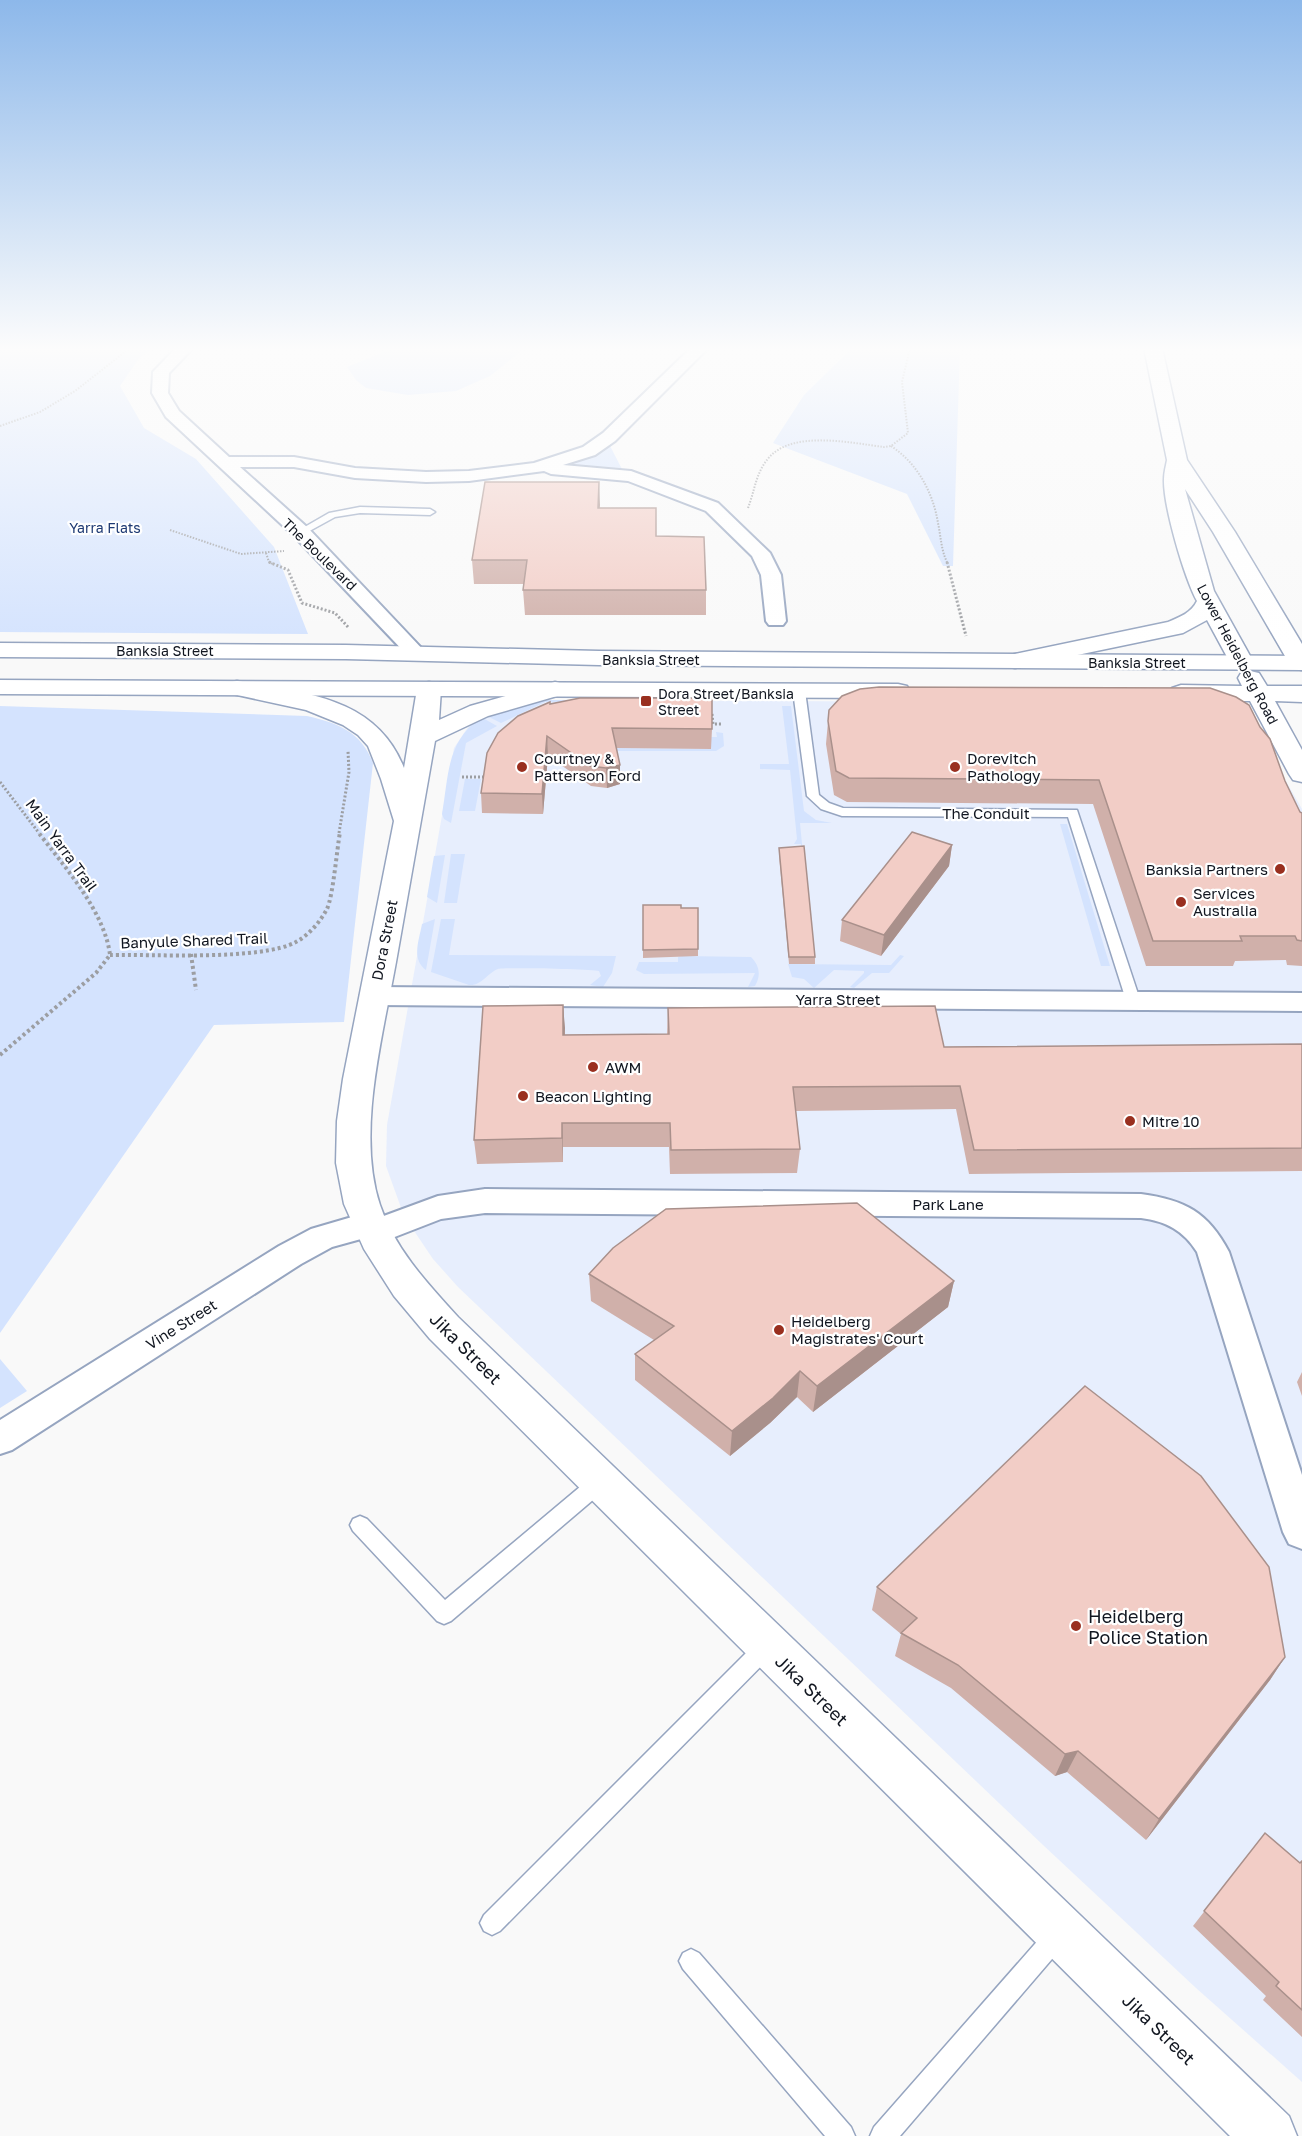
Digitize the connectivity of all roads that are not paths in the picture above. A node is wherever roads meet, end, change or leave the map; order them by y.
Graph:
1 (209, 448) edge
2 (594, 448) edge
3 (615, 448) edge
4 (1174, 448) edge
5 (1177, 460) junction
6 (225, 462) junction
7 (294, 462) junction
8 (536, 468) junction
9 (631, 476) junction
10 (244, 479) junction
11 (430, 512) dead end
12 (307, 540) junction
13 (1208, 601) junction
14 (776, 621) dead end
15 (0, 650) edge
16 (417, 654) junction
17 (1015, 661) junction
18 (1242, 663) junction
19 (1302, 663) edge
20 (0, 687) edge
21 (237, 688) junction
22 (429, 689) junction
23 (555, 689) junction
24 (799, 691) junction
25 (918, 692) edge
26 (1158, 693) edge
27 (1258, 693) junction
28 (1302, 694) edge
29 (422, 738) junction
30 (1302, 774) edge
31 (407, 824) junction
32 (374, 996) junction
33 (1133, 1000) junction
34 (1302, 1002) edge
35 (372, 1228) junction
36 (0, 1439) edge
37 (600, 1482) junction
38 (360, 1525) dead end
39 (1302, 1532) edge
40 (767, 1646) junction
41 (492, 1923) dead end
42 (1060, 1932) junction
43 (691, 1960) dead end
44 (842, 2136) edge
45 (882, 2136) edge
46 (1269, 2136) edge

1 - 6 street, The Boulevard
2 - 8 street
3 - 9 street
4 - 5 main road, Lower Heidelberg Road
5 - 13 main road, Lower Heidelberg Road
5 - 19 main road, Lower Heidelberg Road
6 - 7 street
6 - 10 street, The Boulevard
7 - 8 street
7 - 10 street
8 - 9 street
9 - 14 street
10 - 12 street, The Boulevard
11 - 12 lane
12 - 16 street, The Boulevard
13 - 17 main road
13 - 18 main road, Lower Heidelberg Road
15 - 16 main road, Banksia Street
16 - 17 main road, Banksia Street
16 - 22 main road, Dora Street
17 - 18 main road, Banksia Street
18 - 19 main road, Banksia Street
18 - 27 main road, Lower Heidelberg Road
20 - 21 main road, Banksia Street
21 - 22 main road, Banksia Street
21 - 31 main road
22 - 23 main road, Banksia Street
22 - 29 main road, Dora Street
23 - 24 main road, Banksia Street
23 - 29 main road
24 - 25 main road, Banksia Street
24 - 33 lane, The Conduit
26 - 27 main road, Banksia Street
27 - 28 main road, Banksia Street
27 - 30 main road, Lower Heidelberg Road
29 - 31 main road, Dora Street
31 - 32 main road, Dora Street
32 - 33 street, Yarra Street
32 - 35 main road, Dora Street
33 - 34 street, Yarra Street
35 - 36 street, Vine Street
35 - 37 main road, Jika Street
35 - 39 street, Park Lane
37 - 38 lane
37 - 40 main road, Jika Street
40 - 41 lane
40 - 42 main road, Jika Street
42 - 45 lane
42 - 46 main road, Jika Street
43 - 44 lane

